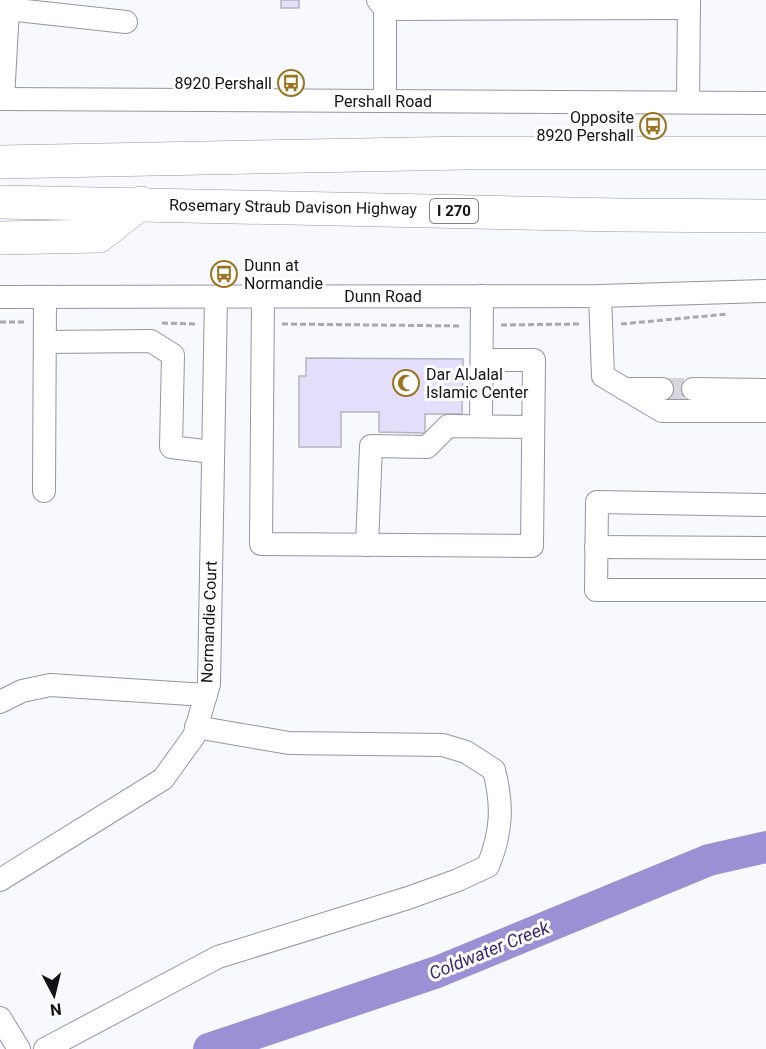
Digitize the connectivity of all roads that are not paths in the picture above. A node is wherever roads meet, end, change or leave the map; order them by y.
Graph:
1 (419, 4) edge
2 (689, 4) edge
3 (381, 5) edge
4 (4, 9) edge
5 (126, 22) dead end
6 (2, 99) edge
7 (385, 101) junction
8 (688, 102) junction
9 (766, 103) edge
10 (766, 153) edge
11 (0, 162) edge
12 (0, 202) edge
13 (141, 203) junction
14 (766, 216) edge
15 (0, 238) edge
16 (766, 291) edge
17 (263, 296) junction
18 (482, 296) junction
19 (600, 296) junction
20 (0, 297) edge
21 (216, 297) junction
22 (45, 298) junction
23 (45, 342) junction
24 (483, 360) junction
25 (693, 389) tunnel mouth
26 (766, 390) edge
27 (766, 411) edge
28 (481, 426) junction
29 (533, 427) junction
30 (212, 452) junction
31 (44, 491) dead end
32 (766, 505) edge
33 (368, 545) junction
34 (596, 547) junction
35 (766, 548) edge
36 (766, 591) edge
37 (206, 695) junction
38 (0, 702) edge
39 (196, 727) junction
40 (0, 880) edge
41 (0, 1017) edge
42 (19, 1049) edge
43 (45, 1049) edge

1 - 2 street
1 - 3 street
2 - 8 street
3 - 7 street
4 - 5 street
4 - 6 street
6 - 7 street, Pershall Road
7 - 8 street, Pershall Road
8 - 9 street, Pershall Road
10 - 11 highway
12 - 13 highway, Rosemary Straub Davison Highway / I 270
13 - 14 highway, Rosemary Straub Davison Highway / I 270
13 - 15 highway
16 - 19 street, Dunn Road
17 - 18 street, Dunn Road
17 - 21 street, Dunn Road
17 - 33 street
18 - 19 street, Dunn Road
18 - 24 street
19 - 27 street
20 - 22 street, Dunn Road
21 - 22 street, Dunn Road
21 - 30 street, Normandie Court
22 - 23 street
23 - 30 street
23 - 31 street
24 - 28 street
24 - 29 street
25 - 26 street
28 - 29 street
28 - 33 street
29 - 33 street
30 - 37 street, Normandie Court
32 - 34 street
34 - 35 street
34 - 36 street
37 - 38 street
37 - 39 street, Normandie Court
39 - 40 street, Normandie Court
39 - 43 street
41 - 42 street

